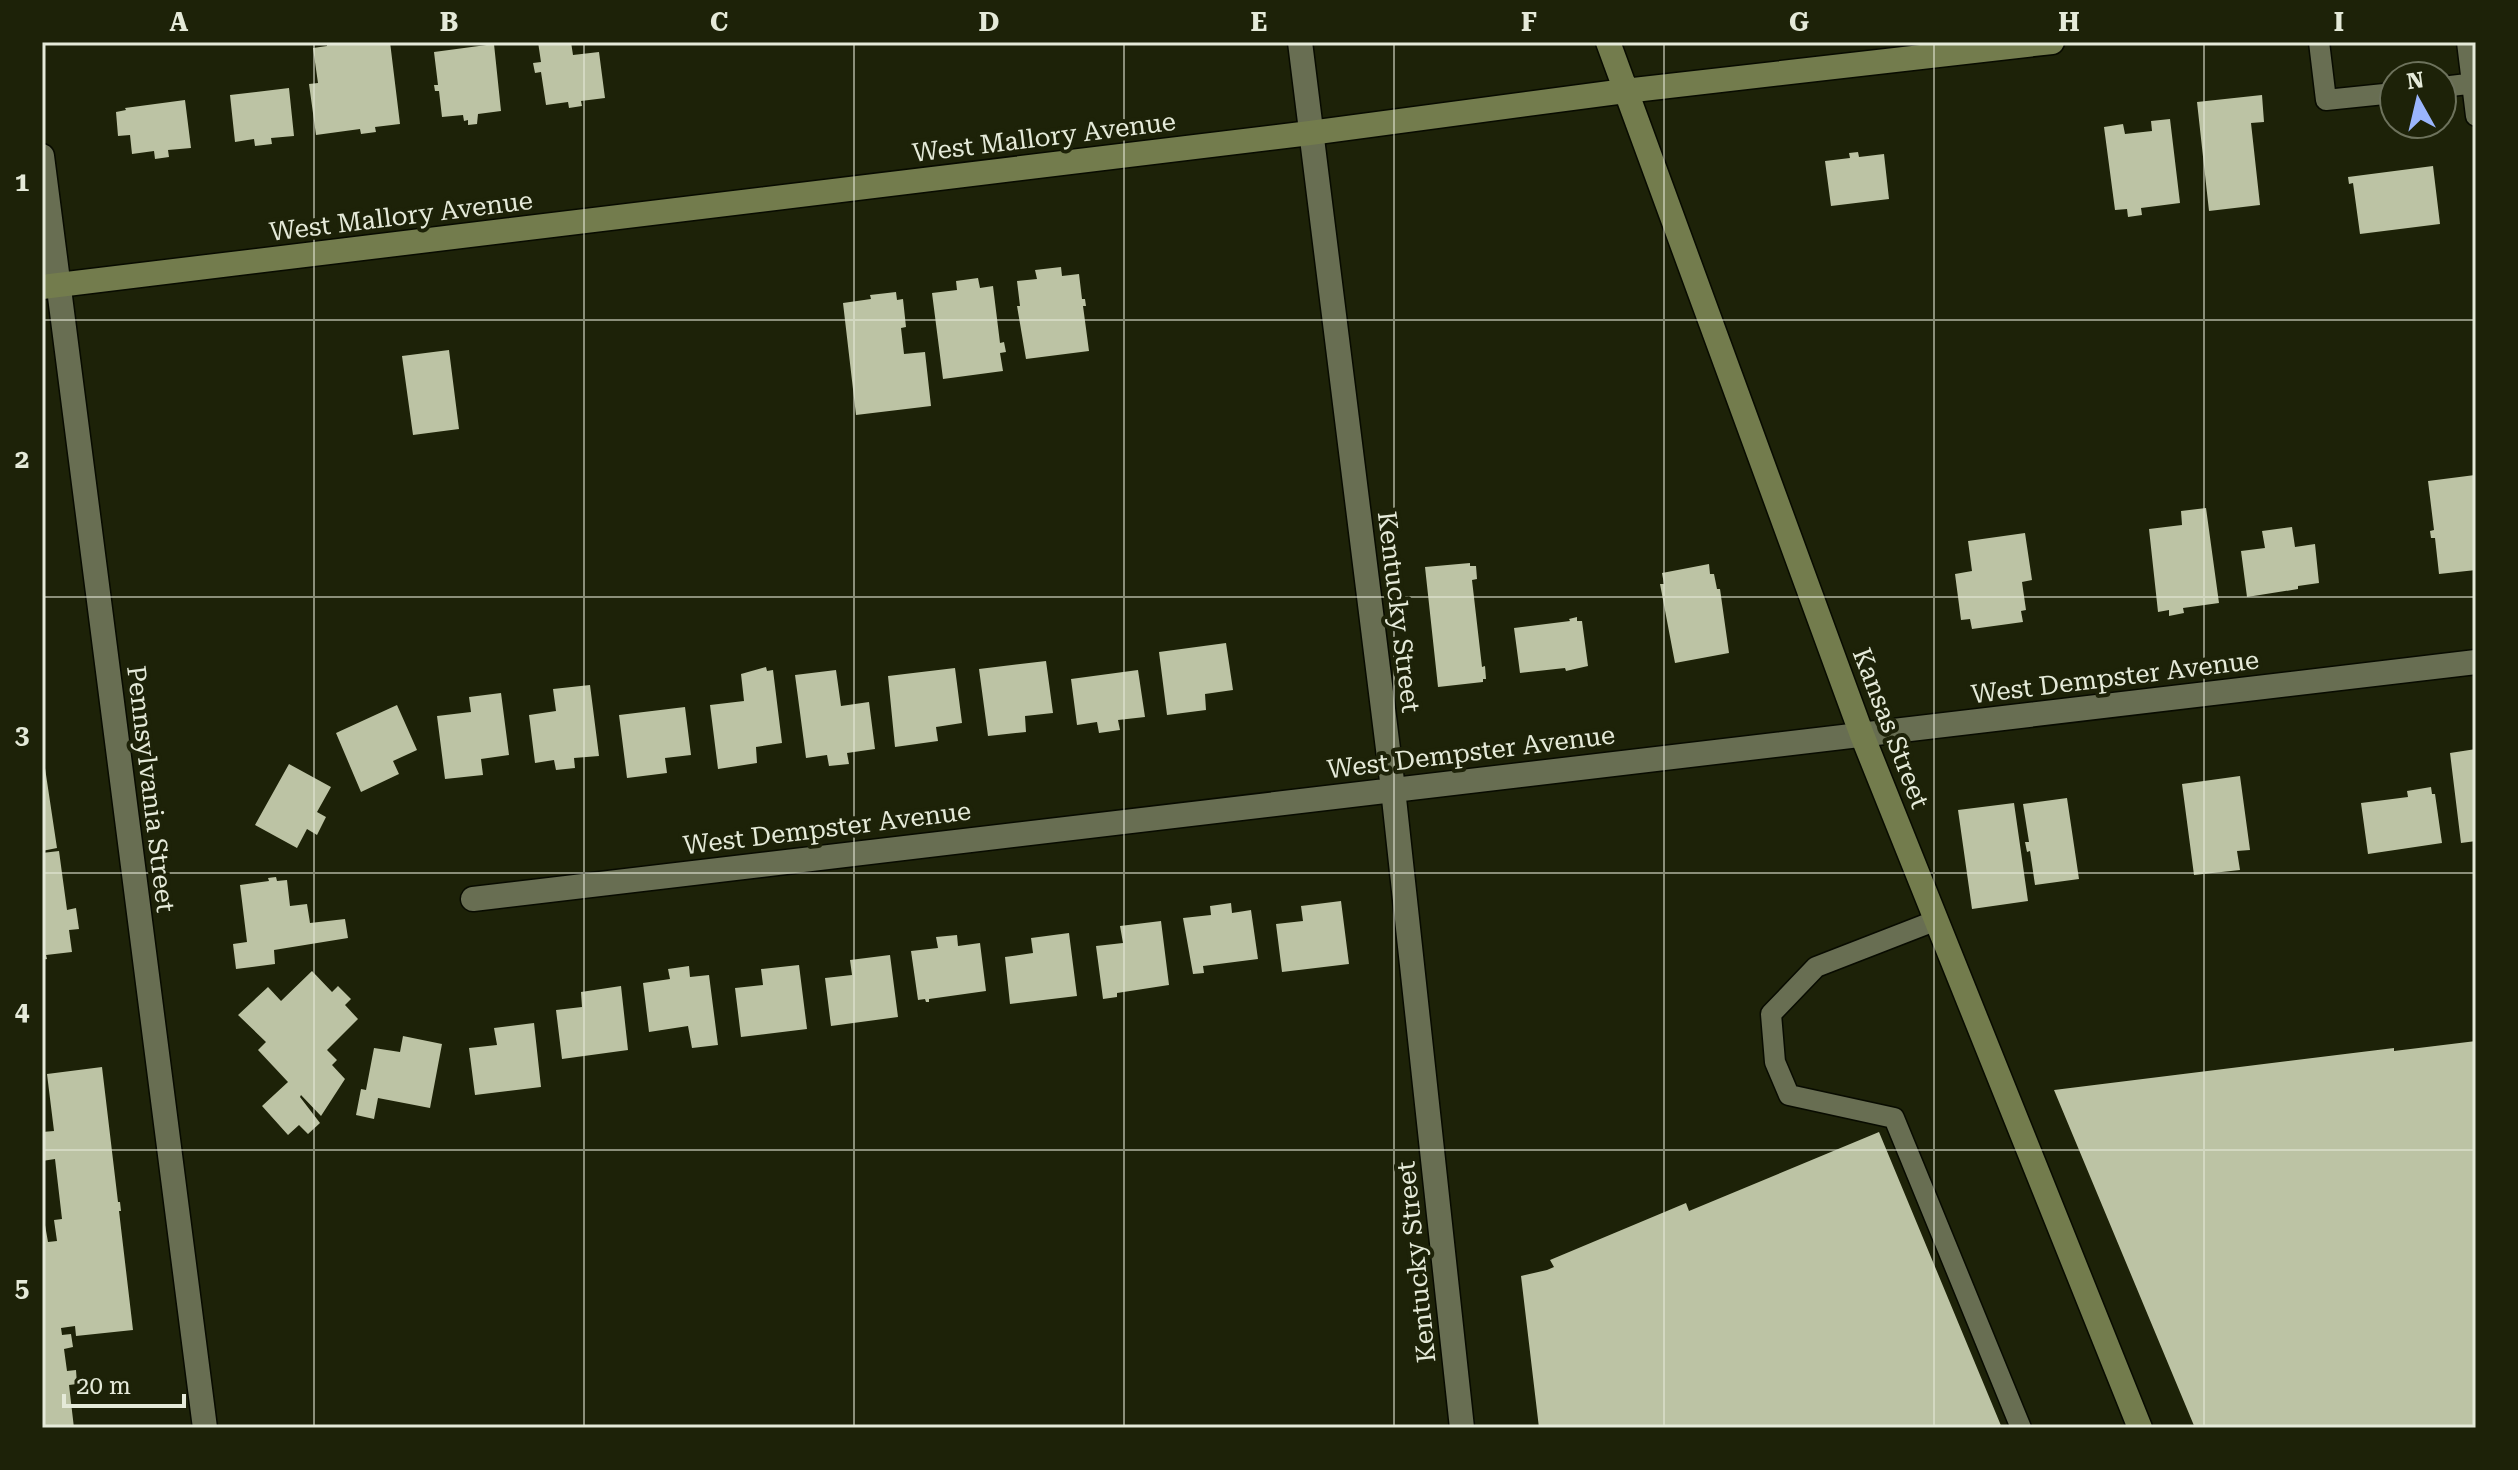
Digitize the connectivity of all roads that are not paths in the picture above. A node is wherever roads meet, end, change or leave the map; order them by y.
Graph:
1 (1300, 42) edge
2 (1608, 42) edge
3 (2052, 42) edge
4 (2319, 42) edge
5 (2467, 42) edge
6 (2474, 84) edge
7 (1625, 91) junction
8 (2378, 95) edge
9 (2476, 116) edge
10 (1310, 133) junction
11 (42, 156) edge
12 (50, 286) edge
13 (2476, 662) edge
14 (1862, 735) junction
15 (1393, 789) junction
16 (473, 899) dead end
17 (1937, 920) junction
18 (205, 1428) edge
19 (1462, 1428) edge
20 (2021, 1428) edge
21 (2140, 1428) edge

1 - 10 street, Kentucky Street
2 - 7 main road, Kansas Street
3 - 7 main road, West Mallory Avenue
4 - 8 lane
5 - 6 lane
6 - 9 lane
7 - 10 main road, West Mallory Avenue
7 - 14 main road, Kansas Street
10 - 12 main road, West Mallory Avenue
10 - 15 street, Kentucky Street
11 - 12 street, Pennsylvania Street
12 - 18 street, Pennsylvania Street
13 - 14 street, West Dempster Avenue
14 - 15 street, West Dempster Avenue
14 - 17 main road, Kansas Street
15 - 16 street, West Dempster Avenue
15 - 19 street, Kentucky Street
17 - 20 lane
17 - 21 main road, Kansas Street

